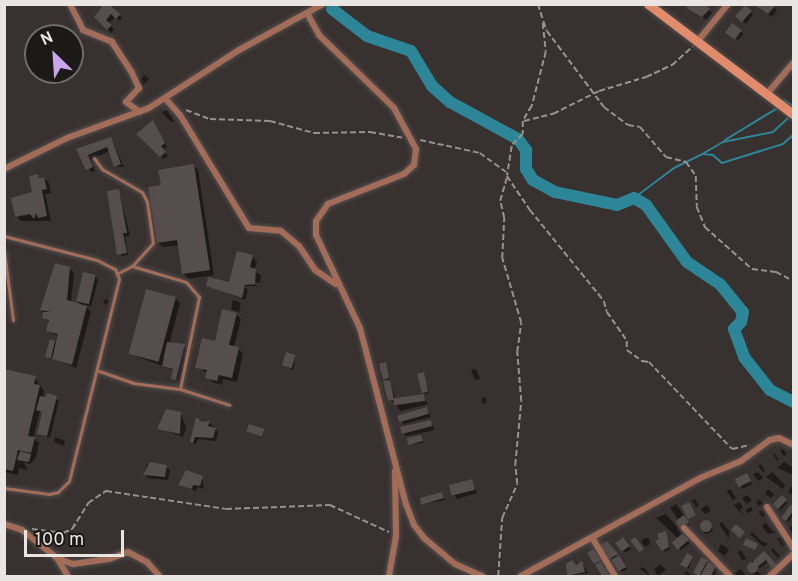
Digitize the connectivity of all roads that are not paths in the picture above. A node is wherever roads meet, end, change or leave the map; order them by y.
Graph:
1 (70, 4) edge
2 (323, 4) edge
3 (648, 4) edge
4 (728, 4) edge
5 (307, 13) junction
6 (697, 42) junction
7 (794, 62) edge
8 (766, 95) junction
9 (165, 98) junction
10 (140, 112) junction
11 (794, 115) edge
12 (94, 158) dead end
13 (5, 169) edge
14 (4, 236) edge
15 (4, 251) edge
16 (132, 266) junction
17 (118, 273) junction
18 (337, 284) junction
19 (13, 320) dead end
20 (99, 371) junction
21 (180, 389) junction
22 (230, 405) dead end
23 (794, 445) edge
24 (394, 462) junction
25 (4, 488) edge
26 (767, 507) dead end
27 (4, 524) edge
28 (684, 528) dead end
29 (593, 539) junction
30 (794, 549) edge
31 (794, 554) edge
32 (57, 558) junction
33 (68, 576) edge
34 (159, 576) edge
35 (389, 576) edge
36 (482, 576) edge
37 (521, 576) edge
38 (615, 576) edge
39 (730, 576) edge
40 (770, 576) edge

1 - 10 street
2 - 5 street
3 - 6 street
4 - 6 street
5 - 9 street
5 - 18 street
6 - 8 street
7 - 8 street
8 - 11 street
9 - 10 street
9 - 18 street
10 - 13 street
12 - 16 lane
14 - 17 lane
15 - 19 lane
16 - 17 lane
16 - 21 lane
17 - 20 lane
18 - 24 street
20 - 21 lane
20 - 25 lane
21 - 22 lane
23 - 29 street
24 - 35 street
24 - 36 street
26 - 30 street
27 - 32 street
28 - 39 street
29 - 37 street
29 - 38 street
31 - 40 street
32 - 33 street
32 - 34 street

